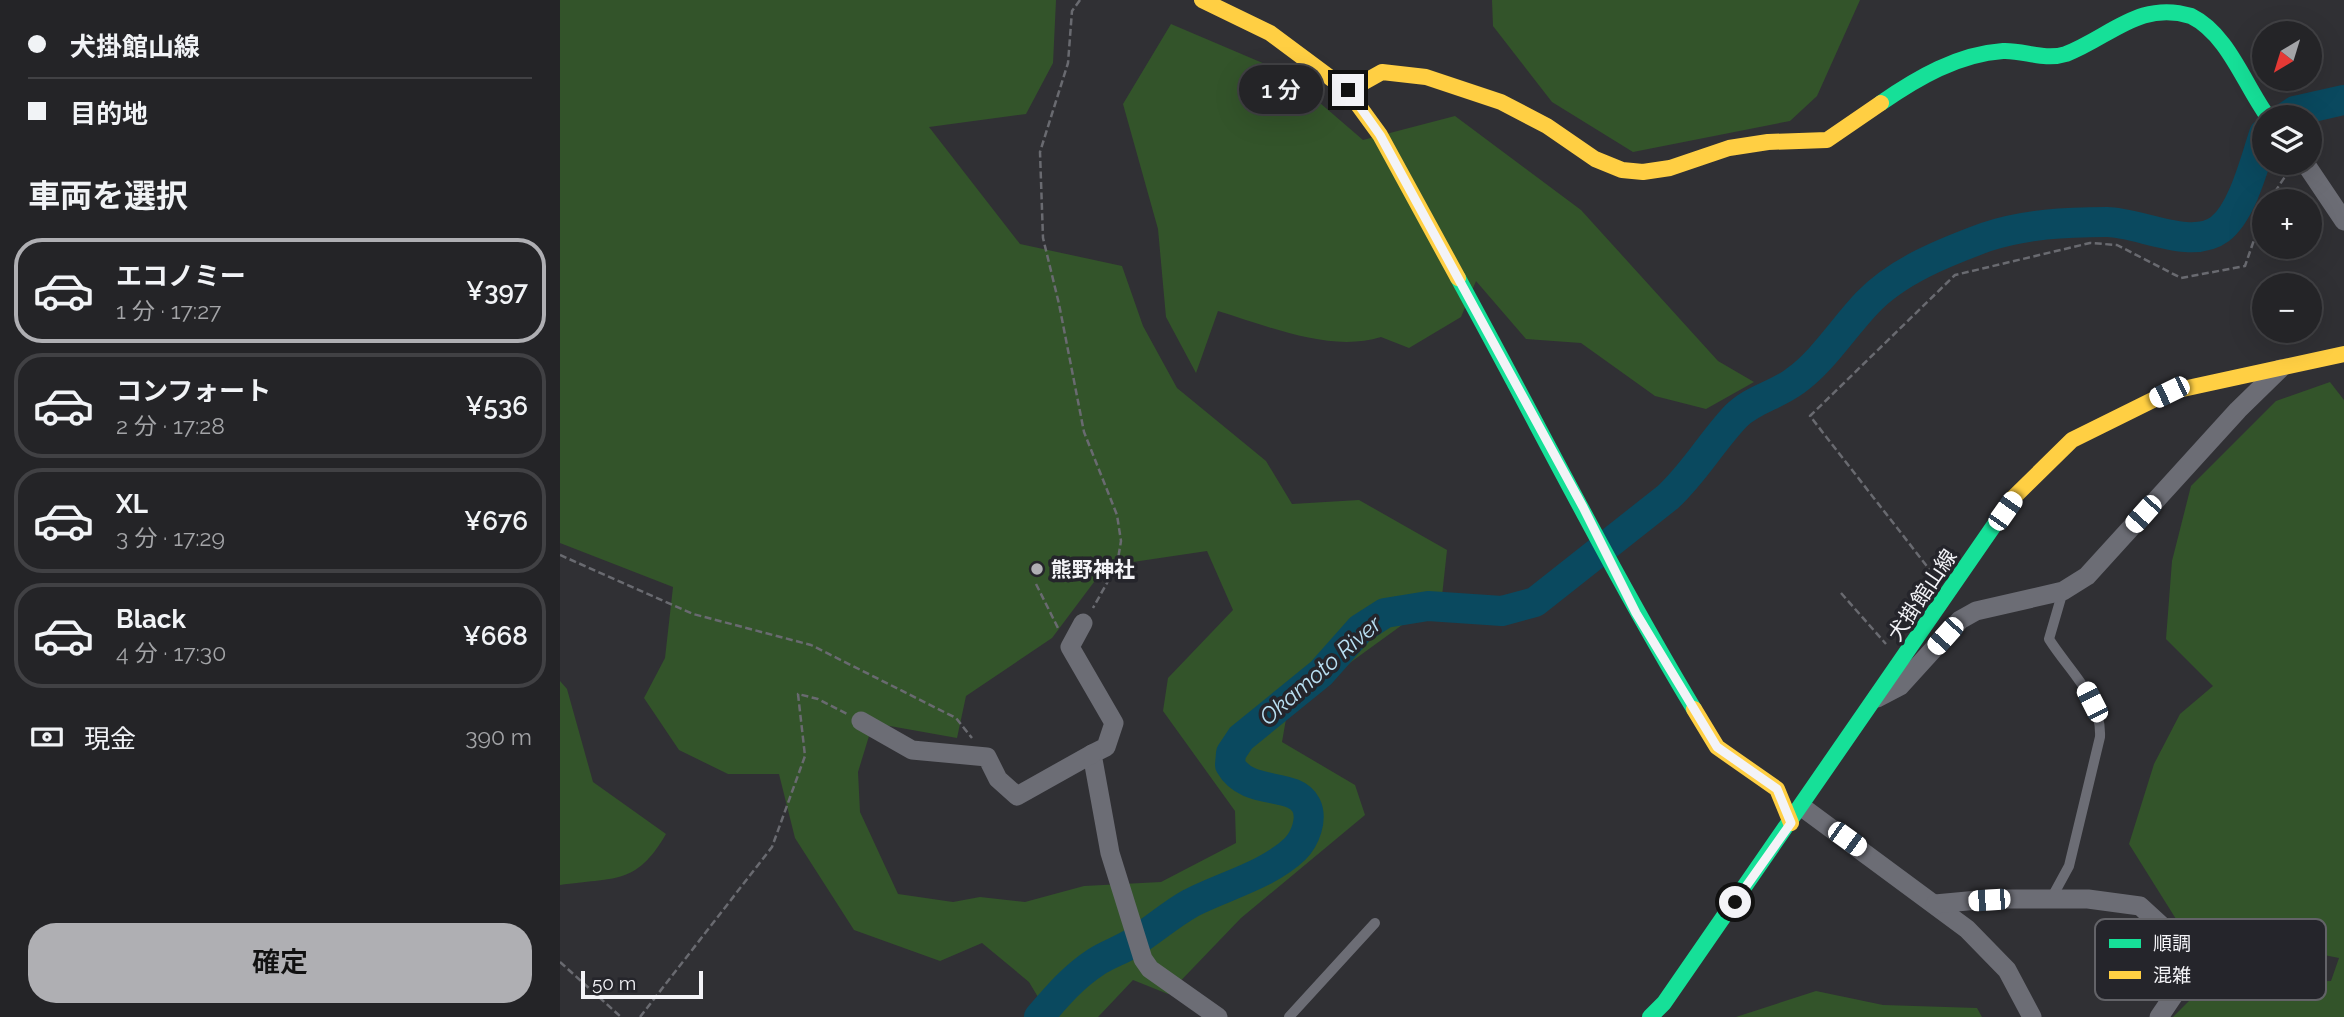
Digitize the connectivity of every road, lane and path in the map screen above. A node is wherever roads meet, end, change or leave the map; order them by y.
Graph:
1 (1080, 0) edge
2 (1202, 0) edge
3 (1348, 90) junction
4 (2260, 105) edge
5 (2313, 175) edge
6 (2344, 221) edge
7 (2252, 246) edge
8 (2344, 354) edge
9 (2283, 366) junction
10 (560, 555) edge
11 (1036, 584) dead end
12 (2063, 591) junction
13 (1841, 593) dead end
14 (1948, 594) junction
15 (1083, 622) joint
16 (1061, 634) dead end
17 (1901, 662) junction
18 (1877, 698) junction
19 (861, 722) joint
20 (1092, 754) junction
21 (987, 757) junction
22 (1777, 789) junction
23 (1814, 790) junction
24 (1802, 807) junction
25 (1791, 823) junction
26 (2050, 899) junction
27 (1935, 904) junction
28 (2154, 919) edge
29 (1375, 923) dead end
30 (560, 962) edge
31 (2171, 1000) edge
32 (621, 1017) edge
33 (640, 1017) edge
34 (1218, 1017) edge
35 (1289, 1017) edge
36 (1650, 1017) edge
37 (2032, 1017) edge
38 (2159, 1017) edge

1 - 15 path
2 - 3 street
3 - 4 street
3 - 22 street
5 - 6 street
7 - 14 path
8 - 9 street, 犬掛館山線
9 - 12 street
9 - 14 street, 犬掛館山線
10 - 21 path
11 - 16 path
12 - 18 street
12 - 26 lane
13 - 17 path
14 - 17 street, 犬掛館山線
15 - 20 street
17 - 18 street, 犬掛館山線
18 - 23 street, 犬掛館山線
19 - 21 street
19 - 33 path
20 - 21 street
20 - 34 street
22 - 23 street
22 - 25 street
23 - 24 street, 犬掛館山線
24 - 25 street, 犬掛館山線
24 - 27 street
25 - 36 street, 犬掛館山線
26 - 27 street
26 - 28 street
27 - 37 street
29 - 35 lane
30 - 32 path
31 - 38 street

